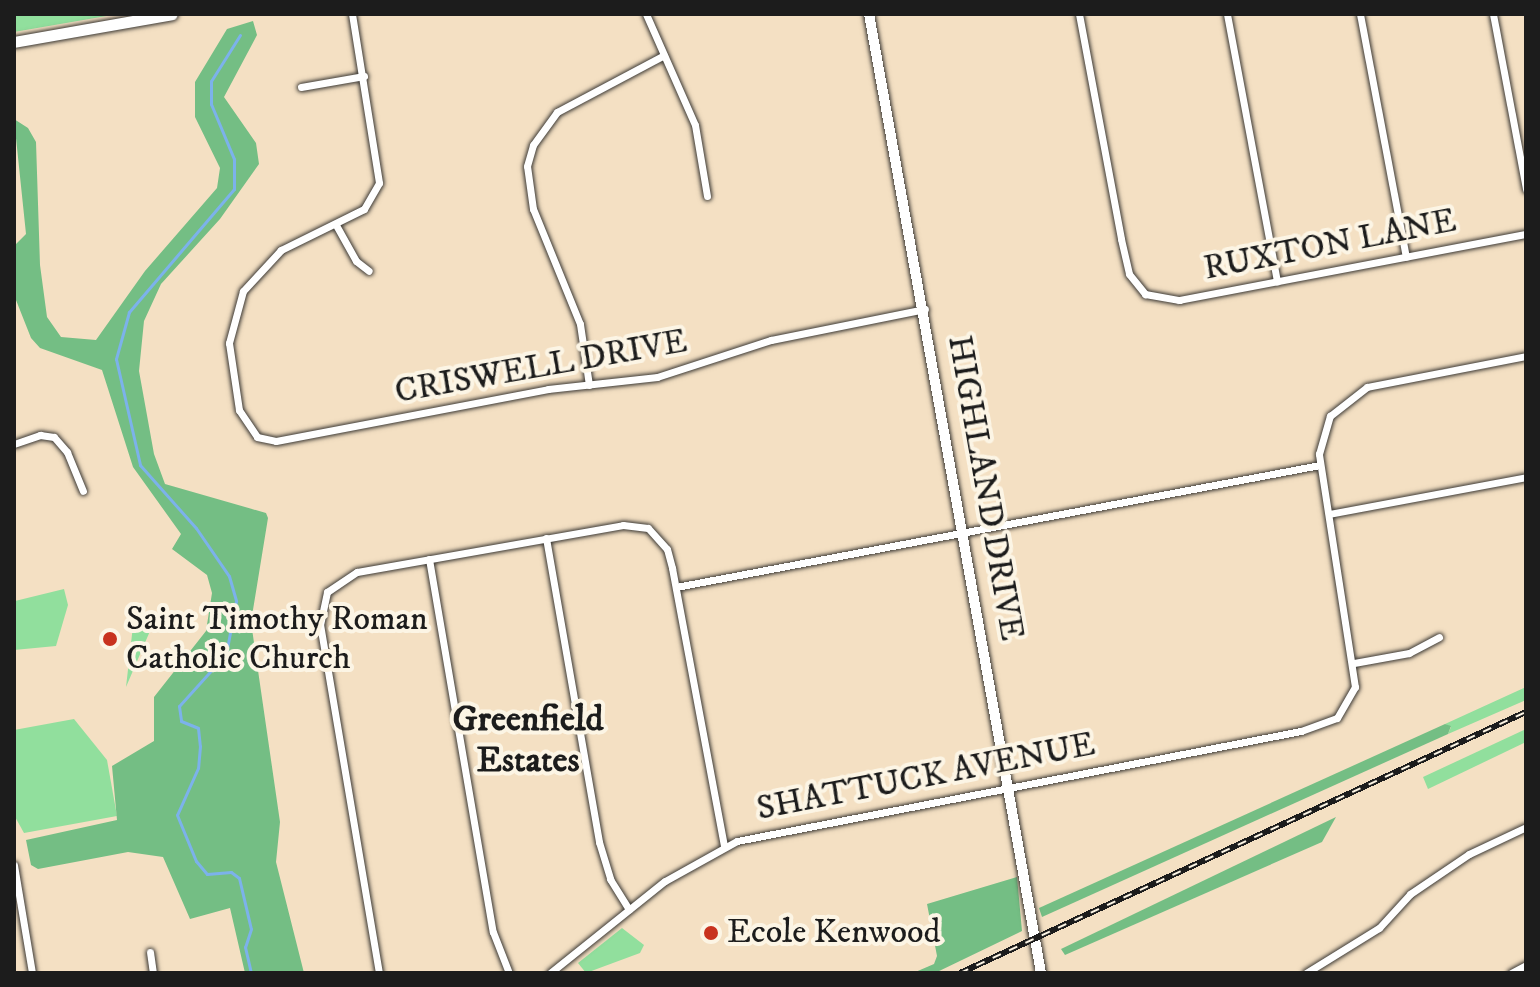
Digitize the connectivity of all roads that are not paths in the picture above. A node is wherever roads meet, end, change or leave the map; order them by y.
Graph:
1 (172, 14) edge
2 (352, 14) edge
3 (646, 14) edge
4 (869, 14) edge
5 (1079, 14) edge
6 (1227, 14) edge
7 (1360, 14) edge
8 (1493, 14) edge
9 (14, 42) edge
10 (664, 55) junction
11 (364, 76) junction
12 (301, 87) dead end
13 (1526, 189) edge
14 (707, 196) dead end
15 (336, 225) junction
16 (1526, 234) edge
17 (1406, 257) junction
18 (369, 271) dead end
19 (1277, 281) junction
20 (925, 309) junction
21 (1526, 356) edge
22 (589, 385) junction
23 (14, 444) edge
24 (1320, 465) junction
25 (1526, 477) edge
26 (83, 491) dead end
27 (1329, 514) junction
28 (965, 533) junction
29 (546, 538) junction
30 (429, 559) junction
31 (676, 587) junction
32 (1439, 637) dead end
33 (1354, 663) junction
34 (1008, 786) junction
35 (1526, 827) edge
36 (724, 846) junction
37 (14, 865) edge
38 (16, 892) edge
39 (629, 909) junction
40 (150, 952) dead end
41 (32, 973) edge
42 (153, 973) edge
43 (379, 973) edge
44 (509, 973) edge
45 (550, 973) edge
46 (1041, 973) edge
47 (1306, 973) edge

1 - 9 main road
2 - 11 street
3 - 10 street
4 - 20 street, HIGHLAND DRIVE
5 - 19 street, RUXTON LANE
6 - 19 street
7 - 17 street
8 - 13 street
10 - 14 street
10 - 22 street
11 - 12 street
11 - 15 street
15 - 18 street
15 - 22 street, CRISWELL DRIVE
16 - 17 street, RUXTON LANE
17 - 19 street, RUXTON LANE
20 - 22 street, CRISWELL DRIVE
20 - 28 street, HIGHLAND DRIVE
21 - 24 street
23 - 26 street
24 - 27 street
24 - 28 street
25 - 27 street
27 - 33 street
28 - 31 street
28 - 34 street, HIGHLAND DRIVE
29 - 30 street
29 - 31 street
29 - 39 street
30 - 43 street
30 - 44 street
31 - 36 street
32 - 33 street
33 - 34 street, SHATTUCK AVENUE
34 - 36 street, SHATTUCK AVENUE
34 - 46 street, HIGHLAND DRIVE
35 - 47 street
36 - 39 street, SHATTUCK AVENUE
37 - 38 street
38 - 41 street
39 - 45 street, SHATTUCK AVENUE
40 - 42 street

